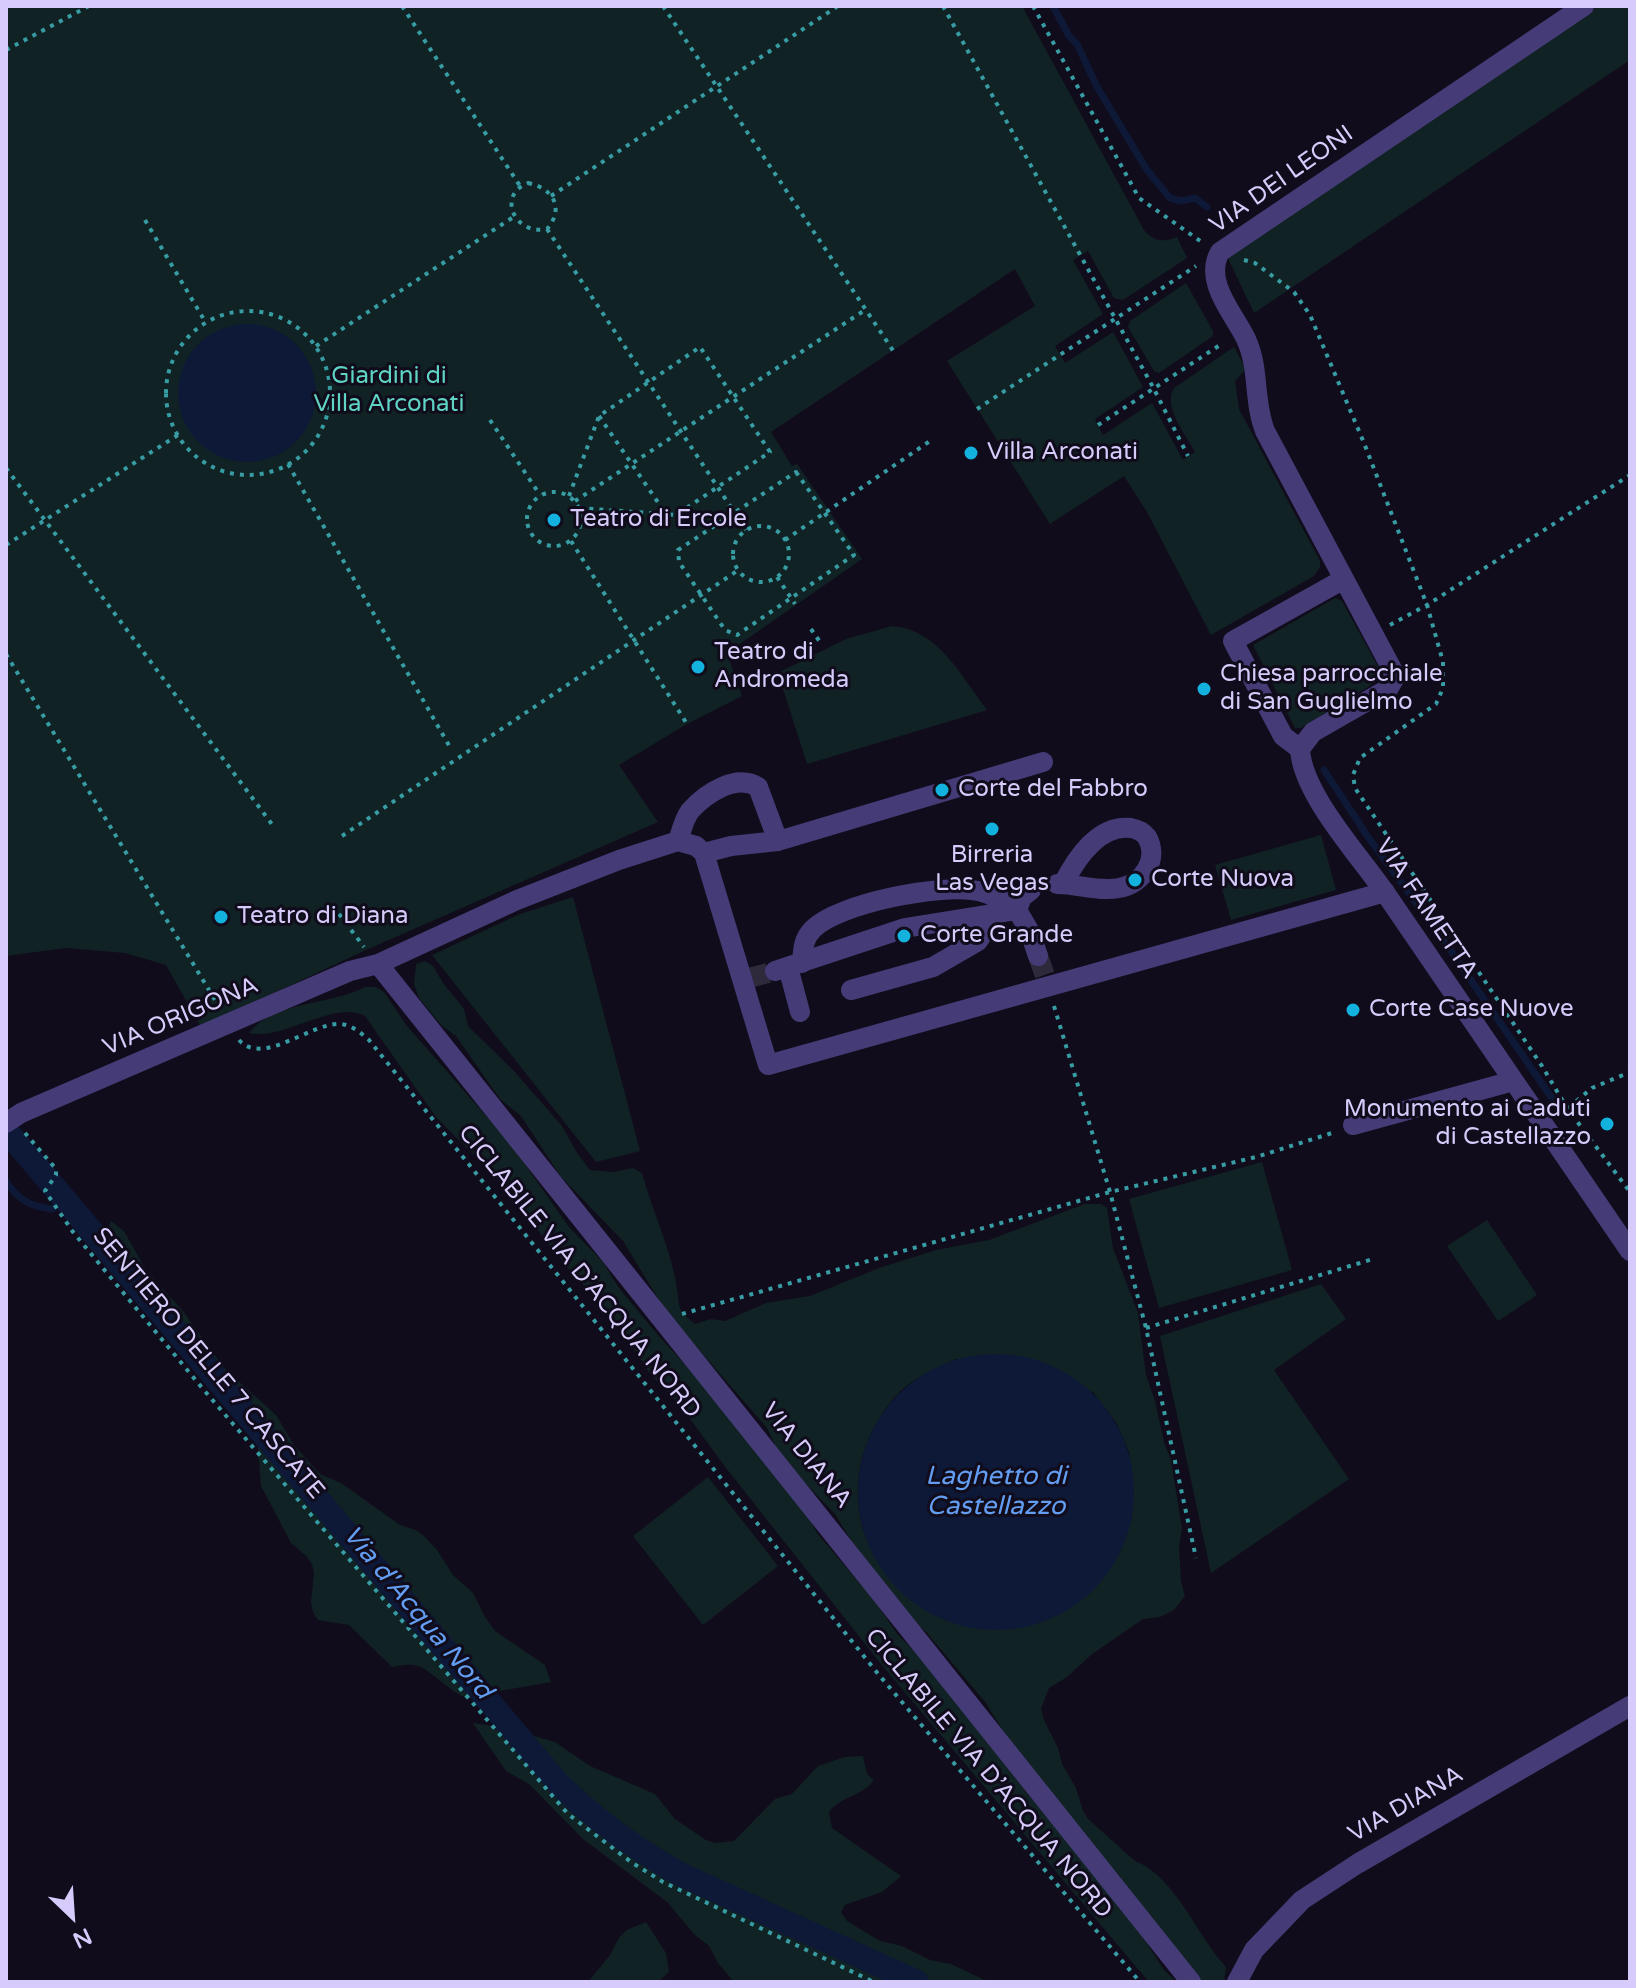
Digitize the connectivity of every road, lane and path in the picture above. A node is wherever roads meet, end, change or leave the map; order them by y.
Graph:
1 (89, 6) edge
2 (402, 6) edge
3 (663, 6) edge
4 (838, 6) edge
5 (943, 6) edge
6 (1033, 6) edge
7 (1584, 6) edge
8 (6, 50) edge
9 (716, 86) junction
10 (520, 186) junction
11 (551, 196) junction
12 (515, 216) junction
13 (145, 220) dead end
14 (547, 229) junction
15 (1218, 256) junction
16 (865, 310) junction
17 (1114, 317) junction
18 (206, 323) junction
19 (1242, 331) junction
20 (315, 346) junction
21 (894, 352) dead end
22 (649, 382) junction
23 (1154, 389) junction
24 (733, 397) junction
25 (977, 409) dead end
26 (599, 416) junction
27 (490, 420) dead end
28 (1098, 425) dead end
29 (681, 431) junction
30 (178, 435) junction
31 (930, 441) dead end
32 (1188, 456) dead end
33 (288, 464) junction
34 (632, 464) junction
35 (6, 468) edge
36 (1630, 475) edge
37 (718, 487) junction
38 (540, 495) junction
39 (569, 496) junction
40 (575, 501) junction
41 (580, 508) junction
42 (825, 512) junction
43 (735, 513) junction
44 (666, 514) junction
45 (46, 521) junction
46 (746, 530) junction
47 (785, 540) junction
48 (571, 541) junction
49 (6, 545) edge
50 (737, 571) junction
51 (777, 577) junction
52 (1344, 579) junction
53 (701, 595) junction
54 (791, 598) junction
55 (795, 604) dead end
56 (1427, 605) junction
57 (811, 629) dead end
58 (1373, 634) junction
59 (633, 641) junction
60 (820, 642) dead end
61 (6, 654) edge
62 (687, 724) dead end
63 (451, 749) dead end
64 (1300, 749) junction
65 (1043, 762) dead end
66 (274, 827) dead end
67 (342, 836) dead end
68 (678, 841) junction
69 (778, 841) junction
70 (704, 853) junction
71 (1031, 890) dead end
72 (1385, 892) junction
73 (905, 895) junction
74 (333, 906) dead end
75 (1007, 912) junction
76 (905, 928) junction
77 (1038, 956) tunnel mouth
78 (378, 964) junction
79 (788, 967) junction
80 (1048, 984) junction
81 (851, 990) dead end
82 (800, 1012) dead end
83 (230, 1025) junction
84 (1630, 1072) edge
85 (1513, 1081) junction
86 (1567, 1108) junction
87 (13, 1118) edge
88 (1353, 1125) joint
89 (1545, 1128) junction
90 (1110, 1192) junction
91 (1630, 1192) edge
92 (1630, 1251) edge
93 (1373, 1259) dead end
94 (663, 1319) junction
95 (1146, 1328) junction
96 (1196, 1558) dead end
97 (1630, 1706) edge
98 (874, 1982) edge
99 (1140, 1982) edge
100 (1191, 1982) edge
101 (1237, 1982) edge

1 - 8 path
2 - 10 path
3 - 9 path
4 - 9 path
5 - 17 path
6 - 15 path
7 - 15 street, VIA DEI LEONI
9 - 11 path
9 - 16 path
10 - 11 path
10 - 12 path
11 - 14 path
12 - 14 path
12 - 20 path
13 - 18 path
14 - 22 path
15 - 17 path
15 - 19 street, VIA DEI LEONI
15 - 56 path
16 - 21 path
16 - 24 path
17 - 23 path
17 - 25 path
18 - 20 path
18 - 30 path
19 - 23 path
19 - 52 street, VIA DEI LEONI
20 - 33 path
22 - 24 path
22 - 26 path
22 - 29 path
23 - 28 path
23 - 32 path
24 - 29 path
24 - 37 path
26 - 34 path
26 - 39 path
27 - 38 path
29 - 34 path
29 - 37 path
30 - 33 path
30 - 45 path
31 - 42 path
33 - 63 path
34 - 40 path
34 - 44 path
35 - 45 path
36 - 56 path
37 - 43 path
37 - 44 path
38 - 39 path
38 - 48 path
39 - 40 path
40 - 41 path
41 - 44 path
41 - 48 path
42 - 43 path
42 - 47 path
42 - 54 path
43 - 46 path
43 - 53 path
45 - 49 path
45 - 66 path
46 - 47 path
46 - 50 path
47 - 51 path
48 - 59 path
50 - 51 path
50 - 53 path
51 - 54 path
52 - 58 street, VIA DEI LEONI
52 - 64 street
53 - 54 path
53 - 59 path
54 - 55 path
56 - 58 path
56 - 86 path
57 - 60 path
58 - 64 street, VIA DEI LEONI
59 - 62 path
59 - 67 path
61 - 83 path, CICLABILE VIA D’ACQUA NORD
64 - 72 street, VIA FAMETTA
65 - 69 street
68 - 69 street
68 - 70 street
68 - 78 street, VIA ORIGONA
69 - 70 street
70 - 80 street
71 - 75 street
72 - 80 street
72 - 85 street, VIA FAMETTA
73 - 75 street
73 - 76 street
73 - 79 street
74 - 78 path
75 - 76 street
75 - 77 street
75 - 81 street
76 - 79 street
78 - 83 street, VIA ORIGONA
78 - 94 street, VIA DIANA
79 - 82 street
80 - 90 path
83 - 87 street, VIA ORIGONA
83 - 99 path, CICLABILE VIA D’ACQUA NORD
84 - 86 path
85 - 88 street
85 - 89 street, VIA FAMETTA
86 - 89 path
86 - 91 path
87 - 98 path, SENTIERO DELLE 7 CASCATE
88 - 90 path
89 - 92 street, VIA FAMETTA
90 - 94 path
90 - 95 path
93 - 95 path
94 - 100 street, VIA DIANA
95 - 96 path
97 - 101 street, VIA DIANA

